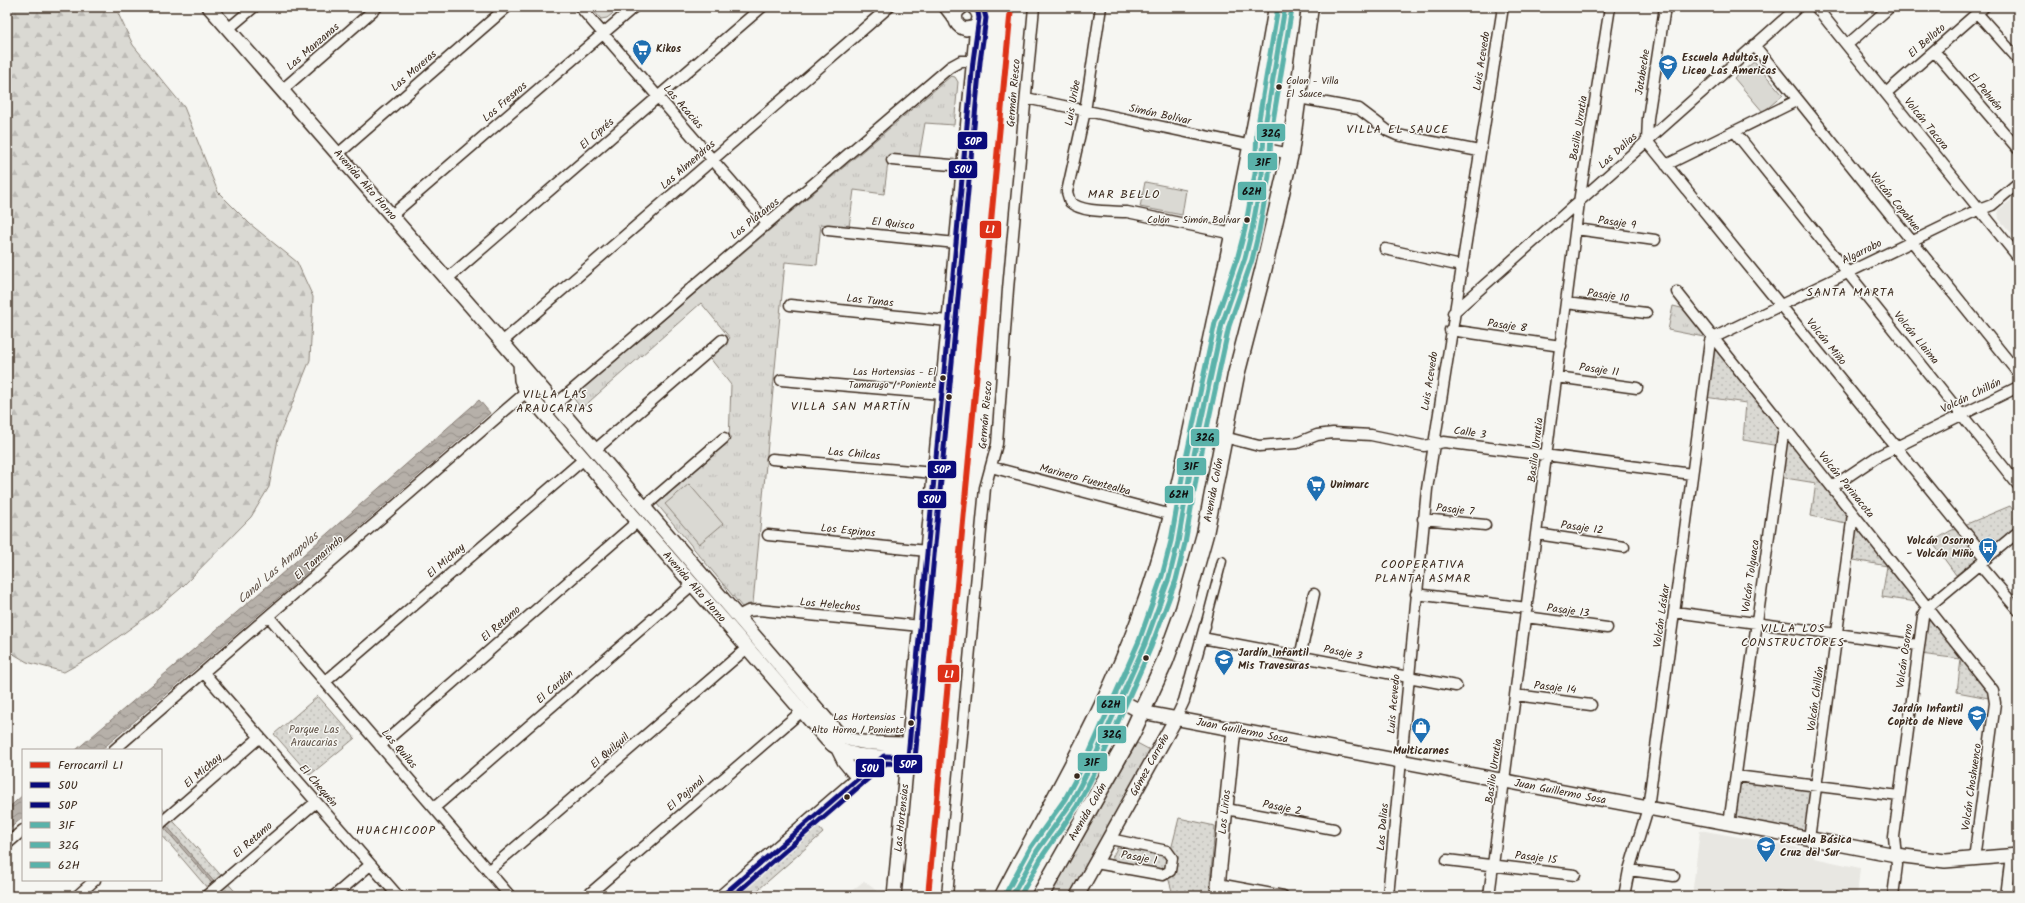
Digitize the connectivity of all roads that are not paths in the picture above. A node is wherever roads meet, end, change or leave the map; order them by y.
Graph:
1 (209, 7) edge
2 (254, 7) edge
3 (377, 7) edge
4 (507, 7) edge
5 (580, 7) edge
6 (634, 7) edge
7 (762, 7) edge
8 (890, 7) edge
9 (946, 7) edge
10 (962, 7) edge
11 (1034, 7) edge
12 (1101, 7) edge
13 (1277, 7) edge
14 (1310, 7) edge
15 (1503, 7) edge
16 (1610, 7) edge
17 (1665, 7) edge
18 (1798, 7) edge
19 (1816, 7) edge
20 (1890, 7) edge
21 (1981, 10) edge
22 (976, 13) edge
23 (960, 25) junction
24 (228, 29) junction
25 (603, 34) junction
26 (1754, 45) junction
27 (1847, 45) junction
28 (974, 46) junction
29 (1934, 51) junction
30 (2018, 59) edge
31 (972, 61) junction
32 (282, 90) junction
33 (1886, 93) junction
34 (658, 97) junction
35 (1026, 98) junction
36 (1299, 98) junction
37 (1798, 100) junction
38 (1085, 111) junction
39 (1735, 132) junction
40 (1647, 141) junction
41 (1252, 147) junction
42 (2018, 149) edge
43 (1479, 151) junction
44 (338, 154) junction
45 (1290, 154) junction
46 (713, 160) junction
47 (892, 160) dead end
48 (1666, 165) junction
49 (963, 166) junction
50 (2018, 183) edge
51 (1579, 202) junction
52 (1980, 210) junction
53 (392, 215) junction
54 (768, 222) junction
55 (1576, 229) junction
56 (828, 230) dead end
57 (1233, 234) junction
58 (1656, 240) dead end
59 (1912, 242) junction
60 (956, 243) junction
61 (1385, 249) dead end
62 (2018, 257) edge
63 (1461, 266) junction
64 (1848, 272) junction
65 (447, 279) junction
66 (1677, 292) dead end
67 (1566, 302) junction
68 (790, 305) dead end
69 (1781, 305) junction
70 (1453, 313) junction
71 (1646, 313) dead end
72 (948, 321) junction
73 (1450, 330) junction
74 (1713, 338) junction
75 (722, 340) dead end
76 (502, 342) junction
77 (1561, 346) junction
78 (520, 362) junction
79 (2018, 373) edge
80 (1557, 377) junction
81 (781, 380) dead end
82 (537, 383) junction
83 (2018, 387) edge
84 (1637, 388) dead end
85 (526, 392) junction
86 (941, 394) junction
87 (556, 404) junction
88 (1961, 414) junction
89 (1784, 427) junction
90 (1224, 437) junction
91 (724, 438) dead end
92 (1432, 445) junction
93 (1896, 447) junction
94 (596, 450) junction
95 (1547, 456) junction
96 (584, 459) junction
97 (772, 459) dead end
98 (991, 468) junction
99 (934, 473) junction
100 (1692, 474) junction
101 (2018, 485) edge
102 (1832, 487) junction
103 (644, 506) junction
104 (1853, 514) junction
105 (1172, 515) junction
106 (1423, 519) junction
107 (638, 521) junction
108 (1485, 525) dead end
109 (2018, 532) edge
110 (1537, 534) junction
111 (768, 535) dead end
112 (1624, 547) dead end
113 (927, 551) junction
114 (1222, 561) dead end
115 (1984, 562) junction
116 (692, 585) junction
117 (1314, 594) dead end
118 (1416, 594) junction
119 (1928, 607) junction
120 (2018, 610) edge
121 (1675, 612) junction
122 (1527, 613) junction
123 (738, 616) junction
124 (269, 617) junction
125 (1757, 623) junction
126 (920, 626) junction
127 (1205, 626) joint
128 (1607, 628) dead end
129 (1837, 634) junction
130 (1202, 638) junction
131 (1918, 645) junction
132 (747, 648) junction
133 (1300, 657) junction
134 (204, 673) junction
135 (1409, 677) junction
136 (325, 682) junction
137 (1456, 686) dead end
138 (1108, 694) junction
139 (1995, 694) joint
140 (1516, 695) junction
141 (812, 702) junction
142 (1591, 704) dead end
143 (802, 711) junction
144 (1142, 712) junction
145 (1176, 718) junction
146 (1234, 729) junction
147 (260, 737) junction
148 (909, 744) junction
149 (380, 746) junction
150 (115, 749) edge
151 (838, 749) junction
152 (884, 756) junction
153 (908, 757) junction
154 (1401, 761) junction
155 (1736, 776) junction
156 (858, 778) junction
157 (1505, 781) junction
158 (1816, 786) junction
159 (1899, 796) junction
160 (316, 802) junction
161 (434, 808) junction
162 (1648, 808) junction
163 (1226, 809) junction
164 (162, 822) edge
165 (1729, 824) junction
166 (1334, 829) dead end
167 (22, 831) edge
168 (1110, 839) junction
169 (1809, 839) junction
170 (7, 844) edge
171 (1896, 855) junction
172 (2015, 855) edge
173 (1974, 859) junction
174 (1447, 860) dead end
175 (1096, 863) junction
176 (370, 864) junction
177 (1493, 866) junction
178 (1630, 870) junction
179 (488, 872) junction
180 (1575, 875) dead end
181 (1674, 876) dead end
182 (94, 881) edge
183 (1217, 890) edge
184 (77, 896) edge
185 (206, 896) edge
186 (334, 896) edge
187 (398, 896) edge
188 (510, 896) edge
189 (587, 896) edge
190 (722, 896) edge
191 (894, 896) edge
192 (947, 896) edge
193 (1003, 896) edge
194 (1040, 896) edge
195 (1077, 896) edge
196 (1283, 896) edge
197 (1388, 896) edge
198 (1489, 896) edge
199 (1624, 896) edge
200 (1893, 896) edge
201 (2006, 896) edge

1 - 24 street, Avenida Alto Horno
2 - 24 street
3 - 32 street, Las Manzanas
4 - 44 street, Las Moreras
5 - 25 street, Las Acacias
6 - 25 street, Los Fresnos
7 - 34 street, El Ciprés
8 - 46 street, Las Almendras
9 - 23 street
10 - 23 street
11 - 35 street, Germán Riesco
12 - 38 street, Luis Uribe
13 - 41 main road
14 - 36 main road, Avenida Colón
15 - 43 street, Luis Acevedo
16 - 51 street, Basilio Urrutia
17 - 40 street, Jotabeche
18 - 26 street, Las Dalias
19 - 27 street, Volcán Tacora
20 - 27 street
21 - 29 street, El Belloto
21 - 30 street
22 - 23 street
22 - 28 street, Las Hortensias
23 - 28 street
24 - 32 street, Avenida Alto Horno
25 - 34 street, Las Acacias
25 - 53 street, Los Fresnos
26 - 37 street, Volcán Copahue
26 - 40 street, Las Dalias
27 - 33 street, Volcán Tacora
28 - 31 street, Las Hortensias
29 - 33 street, El Belloto
29 - 42 street, El Pehuén
31 - 49 street, Las Hortensias
31 - 54 street, Los Plátanos
32 - 44 street, Avenida Alto Horno
33 - 52 street, Volcán Tacora
34 - 46 street, Las Acacias
34 - 65 street, El Ciprés
35 - 38 street, Simón Bolívar
35 - 98 street, Germán Riesco
36 - 43 street
36 - 45 main road, Avenida Colón
37 - 39 street
37 - 59 street, Volcán Copahue
38 - 41 street, Simón Bolívar
38 - 57 street, Luis Uribe
39 - 48 street
39 - 64 street, Volcán Llaima
40 - 48 street, Volcán Miño
40 - 51 street, Las Dalias
41 - 45 street, Simón Bolívar
41 - 57 main road
43 - 63 street, Luis Acevedo
44 - 53 street, Avenida Alto Horno
45 - 90 main road, Avenida Colón
46 - 54 street, Las Acacias
46 - 76 street, Las Almendras
47 - 49 street
48 - 69 street, Volcán Miño
49 - 60 street, Las Hortensias
50 - 52 street, Algarrobo
51 - 55 street, Basilio Urrutia
51 - 70 street, Las Dalias
52 - 59 street, Algarrobo
52 - 62 street, Volcán Tacora
53 - 65 street, Avenida Alto Horno
54 - 87 street, Los Plátanos
55 - 58 street, Pasaje 9
55 - 67 street, Basilio Urrutia
56 - 60 street, El Quisco
57 - 105 main road
59 - 64 street, Algarrobo
59 - 79 street, Volcán Copahue
60 - 72 street, Las Hortensias
61 - 63 street
63 - 70 street, Luis Acevedo
64 - 69 street, Algarrobo
64 - 88 street, Volcán Llaima
65 - 76 street, Avenida Alto Horno
66 - 74 street, Volcán Parinacota
67 - 71 street, Pasaje 10
67 - 77 street, Basilio Urrutia
68 - 72 street, Las Tunas
69 - 74 street, Algarrobo
69 - 93 street, Volcán Miño
70 - 73 street, Luis Acevedo
72 - 86 street, Las Hortensias
73 - 77 street, Pasaje 8
73 - 92 street, Luis Acevedo
74 - 89 street, Volcán Parinacota
74 - 100 street, Volcán Láskar
75 - 94 street
76 - 78 street, Avenida Alto Horno
77 - 80 street, Basilio Urrutia
78 - 82 street, Avenida Alto Horno
78 - 85 street, Avenida Alto Horno
80 - 84 street, Pasaje 11
80 - 95 street, Basilio Urrutia
81 - 86 street
82 - 85 street, El Tamarindo
82 - 87 street, Avenida Alto Horno
83 - 88 street, Volcán Chillán
85 - 96 street, Avenida Alto Horno
85 - 124 street, El Tamarindo
86 - 99 street, Las Hortensias
87 - 94 street, Avenida Alto Horno
88 - 93 street, Volcán Chillán
88 - 101 street, Volcán Llaima
89 - 102 street, Volcán Parinacota
89 - 125 street, Volcán Tolguaca
90 - 92 street, Calle 3
90 - 144 main road, Avenida Colón
91 - 103 street
92 - 95 street, Calle 3
92 - 106 street, Luis Acevedo
93 - 102 street, Volcán Chillán
93 - 115 street, Volcán Miño
94 - 103 street, Avenida Alto Horno
95 - 100 street, Calle 3
95 - 110 street, Basilio Urrutia
96 - 107 street, Avenida Alto Horno
96 - 136 street, El Michay
97 - 99 street, Las Chilcas
98 - 105 street, Marinero Fuentealba
98 - 192 street, Germán Riesco
99 - 113 street, Las Hortensias
100 - 121 street, Volcán Láskar
102 - 104 street, Volcán Parinacota
103 - 123 street, Avenida Alto Horno
104 - 119 street, Volcán Parinacota
104 - 129 street, Volcán Chillán
105 - 138 main road
106 - 108 street, Pasaje 7
106 - 118 street, Luis Acevedo
107 - 116 street, Avenida Alto Horno
107 - 149 street, El Retamo
109 - 115 street
110 - 112 street, Pasaje 12
110 - 122 street, Basilio Urrutia
111 - 113 street, Los Espinos
113 - 126 street, Las Hortensias
114 - 127 street
115 - 119 street
115 - 120 street, Volcán Miño
116 - 132 street, Avenida Alto Horno
116 - 161 street, El Cardón
117 - 133 street
118 - 122 street, Pasaje 13
118 - 135 street, Luis Acevedo
119 - 131 street, Volcán Osorno
119 - 139 street, Volcán Parinacota
121 - 125 street
121 - 162 street, Volcán Láskar
122 - 128 street, Pasaje 13
122 - 140 street, Basilio Urrutia
123 - 126 street, Los Helechos
123 - 141 street, Avenida Alto Horno
124 - 134 street, El Tamarindo
124 - 136 street, Las Quilas
125 - 129 street
125 - 155 street, Volcán Tolguaca
126 - 148 street, Las Hortensias
127 - 130 street, Gómez Carreño
129 - 131 street
129 - 158 street, Volcán Chillán
130 - 133 street, Pasaje 3
130 - 145 street, Gómez Carreño
131 - 159 street, Volcán Osorno
132 - 143 street, Avenida Alto Horno
132 - 179 street, El Quilquil
133 - 135 street, Pasaje 3
134 - 147 street, El Chequén
134 - 150 street, El Tamarindo
135 - 137 street, Pasaje 3
135 - 154 street, Luis Acevedo
136 - 149 street, Las Quilas
138 - 144 street, Juan Guillermo Sosa
138 - 193 main road
139 - 173 street, Volcán Choshuenco
140 - 142 street, Pasaje 14
140 - 157 street, Basilio Urrutia
141 - 143 street
141 - 148 street, Avenida Alto Horno
143 - 151 street, Avenida Alto Horno
143 - 189 street, El Pajonal
144 - 145 street, Juan Guillermo Sosa
144 - 194 main road, Avenida Colón
145 - 146 street, Juan Guillermo Sosa
145 - 168 street, Gómez Carreño
146 - 154 street, Juan Guillermo Sosa
146 - 163 street, Los Lirios
147 - 160 street, El Chequén
147 - 164 street, El Michay
148 - 153 street, Las Hortensias
149 - 161 street, Las Quilas
151 - 152 street, Avenida Alto Horno
151 - 156 street
152 - 153 street, Avenida Alto Horno
152 - 156 street
153 - 191 street, Las Hortensias
154 - 157 street, Juan Guillermo Sosa
154 - 197 street, Las Dalias
155 - 158 street
155 - 165 street, Volcán Tolguaca
156 - 190 street
157 - 162 street, Juan Guillermo Sosa
157 - 177 street, Basilio Urrutia
158 - 159 street
158 - 169 street, Volcán Chillán
159 - 171 street, Volcán Osorno
160 - 176 street, El Chequén
160 - 185 street, El Retamo
161 - 179 street, Las Quilas
162 - 165 street, Juan Guillermo Sosa
162 - 178 street, Volcán Láskar
163 - 166 street, Pasaje 2
163 - 183 street, Los Lirios
165 - 169 street, Juan Guillermo Sosa
167 - 170 street
168 - 175 street, Gómez Carreño
168 - 175 street, Pasaje 1
169 - 171 street, Juan Guillermo Sosa
171 - 173 street, Juan Guillermo Sosa
171 - 200 street, Volcán Osorno
172 - 173 street, Juan Guillermo Sosa
172 - 201 street
174 - 177 street, Pasaje 15
175 - 195 street, Gómez Carreño
176 - 186 street
176 - 187 street, El Chequén
177 - 180 street, Pasaje 15
177 - 198 street, Basilio Urrutia
178 - 181 street
178 - 199 street, Volcán Láskar
179 - 188 street, Las Quilas
182 - 184 street
183 - 196 street

